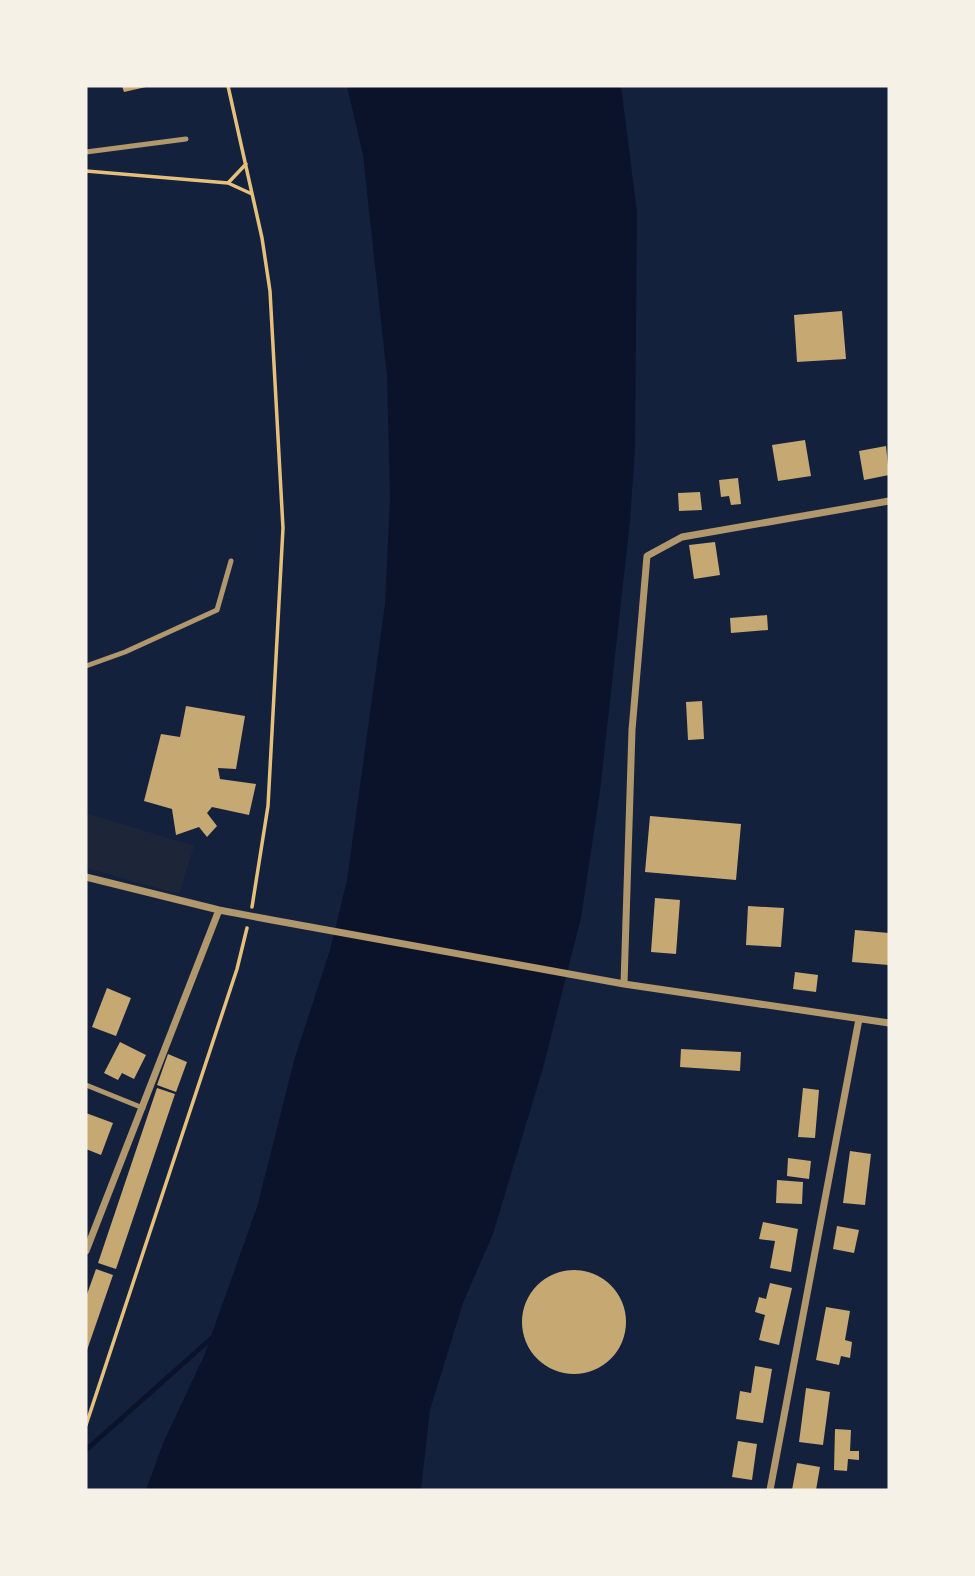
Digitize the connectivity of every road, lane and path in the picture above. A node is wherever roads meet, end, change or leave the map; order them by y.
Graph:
1 (228, 86) edge
2 (186, 139) dead end
3 (86, 152) edge
4 (246, 164) junction
5 (86, 171) edge
6 (228, 183) junction
7 (252, 195) junction
8 (889, 501) edge
9 (231, 561) dead end
10 (86, 666) edge
11 (86, 877) edge
12 (219, 910) junction
13 (250, 916) junction
14 (624, 984) junction
15 (859, 1019) junction
16 (889, 1023) edge
17 (86, 1085) edge
18 (143, 1108) junction
19 (86, 1251) edge
20 (86, 1425) edge
21 (770, 1490) edge

1 - 4 path
2 - 3 lane
4 - 6 path
4 - 7 path
5 - 6 path
6 - 7 path
7 - 13 path
8 - 14 street
9 - 10 lane
11 - 12 street
12 - 13 street
12 - 18 street
13 - 14 street
13 - 20 path
14 - 15 street
15 - 16 street
15 - 21 street
17 - 18 lane
18 - 19 street

